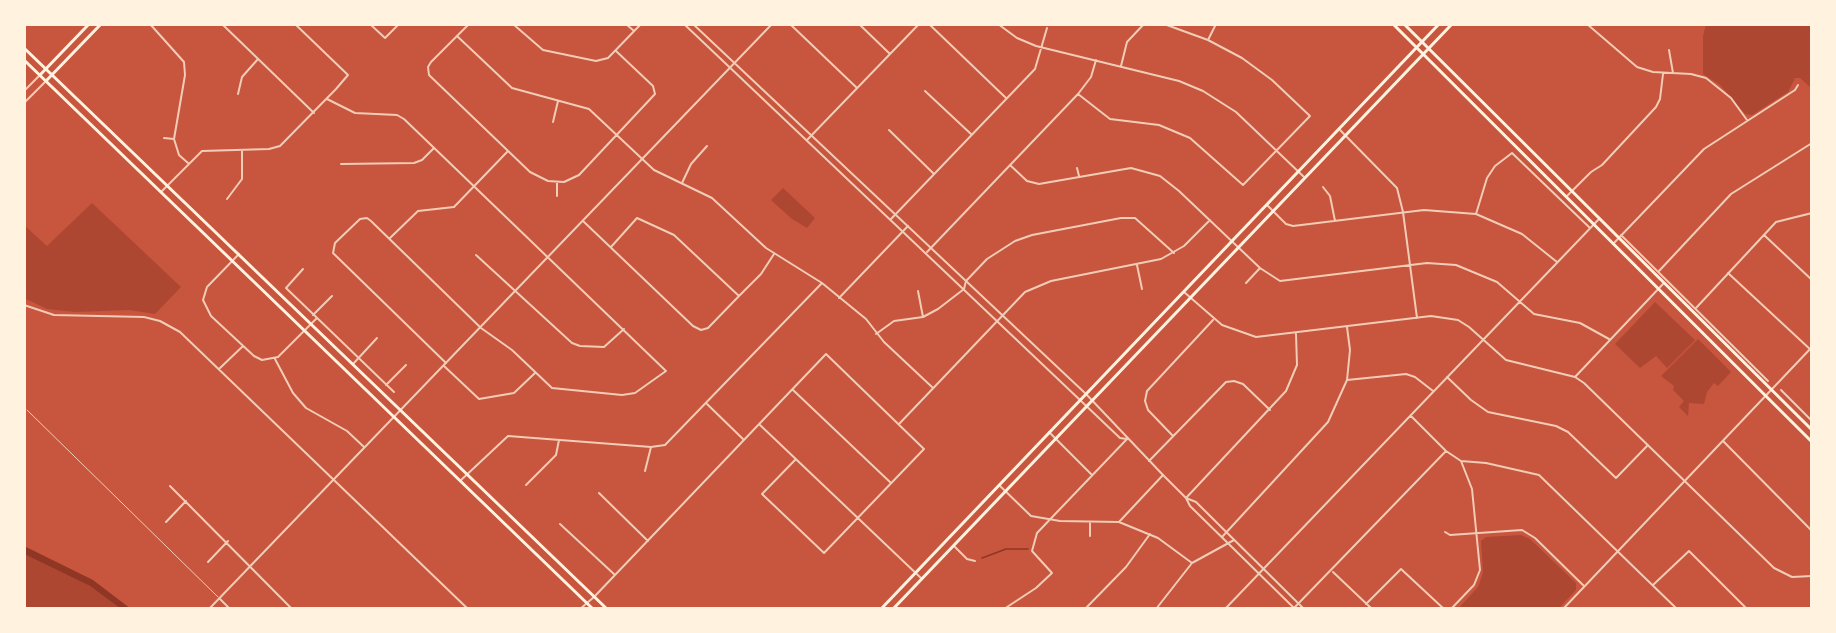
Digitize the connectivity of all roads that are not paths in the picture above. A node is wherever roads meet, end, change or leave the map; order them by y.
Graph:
1 (89, 24) edge
2 (101, 24) edge
3 (150, 24) edge
4 (222, 24) edge
5 (295, 24) edge
6 (370, 24) edge
7 (399, 24) edge
8 (468, 24) edge
9 (513, 24) edge
10 (626, 24) edge
11 (641, 24) edge
12 (684, 24) edge
13 (693, 24) edge
14 (772, 24) edge
15 (790, 24) edge
16 (859, 24) edge
17 (919, 24) edge
18 (929, 24) edge
19 (998, 24) edge
20 (1137, 24) edge
21 (1144, 24) edge
22 (1164, 24) edge
23 (1216, 24) edge
24 (1393, 24) edge
25 (1404, 24) edge
26 (1439, 24) edge
27 (1452, 24) edge
28 (1587, 24) edge
29 (1141, 27) junction
30 (1047, 28) dead end
31 (634, 31) junction
32 (457, 36) junction
33 (1208, 40) junction
34 (1423, 41) junction
35 (1418, 47) junction
36 (24, 48) edge
37 (1043, 48) junction
38 (1430, 48) junction
39 (1669, 50) dead end
40 (616, 51) junction
41 (890, 54) junction
42 (1424, 54) junction
43 (258, 59) junction
44 (24, 60) edge
45 (1096, 60) junction
46 (734, 63) junction
47 (1121, 66) junction
48 (730, 67) junction
49 (46, 69) junction
50 (1673, 73) junction
51 (1663, 74) junction
52 (40, 75) junction
53 (52, 75) junction
54 (46, 81) junction
55 (1798, 85) dead end
56 (857, 88) junction
57 (24, 91) edge
58 (925, 91) dead end
59 (238, 94) dead end
60 (1078, 94) junction
61 (1006, 98) junction
62 (327, 99) junction
63 (558, 101) junction
64 (24, 103) edge
65 (314, 112) junction
66 (1747, 120) junction
67 (554, 122) dead end
68 (889, 130) dead end
69 (1340, 130) junction
70 (971, 134) junction
71 (618, 135) junction
72 (812, 136) junction
73 (1346, 136) junction
74 (164, 138) dead end
75 (174, 139) junction
76 (807, 140) junction
77 (1812, 143) edge
78 (707, 146) dead end
79 (434, 148) junction
80 (242, 150) junction
81 (1276, 150) junction
82 (508, 151) junction
83 (642, 159) junction
84 (188, 163) junction
85 (341, 164) dead end
86 (1010, 165) junction
87 (1077, 168) dead end
88 (1299, 172) junction
89 (934, 174) junction
90 (1079, 176) junction
91 (1305, 179) junction
92 (557, 182) junction
93 (682, 183) junction
94 (167, 184) junction
95 (475, 187) junction
96 (1323, 187) dead end
97 (1572, 191) junction
98 (161, 192) junction
99 (557, 196) dead end
100 (1567, 196) junction
101 (228, 199) dead end
102 (1267, 205) junction
103 (1274, 212) junction
104 (1403, 212) junction
105 (1812, 213) edge
106 (895, 214) junction
107 (1476, 214) junction
108 (1599, 218) junction
109 (891, 219) junction
110 (1210, 220) junction
111 (583, 221) junction
112 (1335, 221) junction
113 (1594, 224) junction
114 (908, 226) junction
115 (1590, 228) junction
116 (904, 231) junction
117 (1764, 234) junction
118 (1619, 236) junction
119 (390, 239) junction
120 (1233, 241) junction
121 (1613, 244) junction
122 (611, 247) junction
123 (931, 248) junction
124 (1239, 248) junction
125 (927, 252) junction
126 (1174, 253) junction
127 (239, 254) junction
128 (774, 254) junction
129 (476, 255) dead end
130 (548, 257) junction
131 (232, 261) junction
132 (1557, 262) junction
133 (1137, 265) junction
134 (1411, 266) junction
135 (1260, 268) junction
136 (303, 269) dead end
137 (1658, 271) junction
138 (1728, 273) junction
139 (1812, 280) edge
140 (966, 281) junction
141 (822, 283) junction
142 (1246, 283) dead end
143 (1663, 284) junction
144 (964, 289) junction
145 (1143, 289) dead end
146 (1658, 289) junction
147 (918, 291) dead end
148 (514, 292) junction
149 (1184, 292) junction
150 (332, 296) dead end
151 (740, 296) junction
152 (839, 298) junction
153 (1190, 298) junction
154 (1519, 302) junction
155 (24, 305) edge
156 (1696, 308) junction
157 (1001, 314) junction
158 (314, 315) junction
159 (923, 317) junction
160 (317, 318) junction
161 (1417, 318) junction
162 (997, 319) junction
163 (1213, 320) junction
164 (312, 324) junction
165 (1347, 327) junction
166 (481, 328) junction
167 (624, 329) junction
168 (305, 331) junction
169 (876, 334) junction
170 (1296, 334) junction
171 (377, 338) dead end
172 (1609, 339) junction
173 (1483, 340) junction
174 (243, 346) junction
175 (1812, 349) edge
176 (358, 358) junction
177 (275, 359) junction
178 (353, 364) junction
179 (406, 365) dead end
180 (445, 365) junction
181 (219, 369) junction
182 (535, 373) junction
183 (1447, 377) junction
184 (1575, 377) junction
185 (1347, 380) junction
186 (1768, 381) dead end
187 (386, 385) junction
188 (932, 387) junction
189 (793, 390) junction
190 (1781, 390) dead end
191 (1433, 391) junction
192 (1771, 391) junction
193 (394, 392) dead end
194 (1086, 394) junction
195 (1765, 397) junction
196 (1081, 399) junction
197 (1093, 401) junction
198 (706, 404) junction
199 (1088, 406) junction
200 (27, 410) dead end
201 (1270, 410) junction
202 (402, 411) junction
203 (1410, 415) junction
204 (395, 418) junction
205 (1812, 421) edge
206 (760, 424) junction
207 (899, 424) junction
208 (1812, 430) edge
209 (1050, 432) junction
210 (1174, 436) junction
211 (1056, 439) junction
212 (1127, 439) junction
213 (559, 440) junction
214 (744, 440) junction
215 (1723, 441) junction
216 (1812, 442) edge
217 (1648, 445) junction
218 (651, 447) junction
219 (365, 448) junction
220 (1446, 451) junction
221 (796, 459) junction
222 (1149, 461) junction
223 (1461, 461) junction
224 (645, 471) dead end
225 (468, 475) junction
226 (1092, 475) junction
227 (1163, 475) junction
228 (334, 480) junction
229 (460, 481) junction
230 (1686, 481) junction
231 (891, 483) junction
232 (526, 485) dead end
233 (170, 486) dead end
234 (999, 486) junction
235 (1005, 492) junction
236 (599, 493) dead end
237 (1186, 498) junction
238 (186, 501) junction
239 (858, 518) junction
240 (1048, 520) junction
241 (166, 522) dead end
242 (1119, 522) junction
243 (1090, 523) junction
244 (560, 524) dead end
245 (1812, 531) edge
246 (1226, 532) junction
247 (1445, 532) dead end
248 (1150, 534) junction
249 (1477, 534) junction
250 (1090, 536) dead end
251 (1221, 537) junction
252 (1234, 540) junction
253 (228, 541) junction
254 (648, 541) junction
255 (1229, 544) junction
256 (954, 546) junction
257 (1619, 550) junction
258 (975, 561) dead end
259 (208, 562) dead end
260 (1192, 563) junction
261 (249, 567) junction
262 (1263, 570) junction
263 (1332, 571) junction
264 (915, 573) junction
265 (1258, 574) junction
266 (615, 575) junction
267 (1812, 576) edge
268 (922, 579) junction
269 (1653, 585) junction
270 (1584, 587) junction
271 (594, 597) junction
272 (220, 599) junction
273 (587, 603) junction
274 (1299, 604) junction
275 (1366, 604) junction
276 (466, 608) edge
277 (209, 609) edge
278 (230, 609) edge
279 (292, 609) edge
280 (580, 609) edge
281 (593, 609) edge
282 (607, 609) edge
283 (881, 609) edge
284 (893, 609) edge
285 (1004, 609) edge
286 (1085, 609) edge
287 (1156, 609) edge
288 (1225, 609) edge
289 (1294, 609) edge
290 (1304, 609) edge
291 (1372, 609) edge
292 (1444, 609) edge
293 (1451, 609) edge
294 (1563, 609) edge
295 (1677, 609) edge
296 (1747, 609) edge

1 - 49 main road
2 - 53 main road
3 - 75 street
4 - 43 street
5 - 62 street
6 - 7 street
8 - 32 street
9 - 40 street
10 - 31 street
11 - 31 street
12 - 48 street
13 - 46 street
14 - 46 street
15 - 56 street
16 - 41 street
17 - 41 street
18 - 61 street
19 - 37 street
20 - 29 street
21 - 29 street
22 - 33 street
23 - 33 street
24 - 35 main road
25 - 34 main road
26 - 34 main road
27 - 38 main road
28 - 51 street
29 - 47 street
30 - 37 street
31 - 40 street
32 - 63 street
32 - 82 street
33 - 81 street
34 - 35 main road
34 - 38 main road
35 - 42 main road
35 - 69 main road
36 - 49 main road
37 - 45 street
37 - 61 street
38 - 42 main road
38 - 97 main road
39 - 50 street
40 - 71 street
41 - 56 street
42 - 73 main road
42 - 100 main road
43 - 59 street
43 - 65 street
44 - 52 main road
45 - 47 street
45 - 60 street
46 - 48 street
46 - 72 street
47 - 81 street
48 - 76 street
48 - 83 street
49 - 52 main road
49 - 53 main road
50 - 51 street
50 - 66 street
51 - 97 street
52 - 54 main road
52 - 57 street
53 - 54 main road
53 - 94 main road
54 - 64 street
54 - 98 main road
55 - 66 street
56 - 72 street
58 - 70 street
60 - 81 street
60 - 86 street
61 - 70 street
62 - 65 street
62 - 79 street
63 - 67 street
63 - 71 street
65 - 80 street
66 - 118 street
68 - 89 street
69 - 73 street
69 - 88 main road
70 - 89 street
71 - 83 street
71 - 92 street
72 - 76 street
72 - 106 street
73 - 91 main road
73 - 104 street
74 - 75 street
75 - 84 street
76 - 109 street
77 - 137 street
78 - 93 street
79 - 85 street
79 - 95 street
80 - 84 street
80 - 101 street
81 - 88 street
82 - 92 street
82 - 95 street
83 - 93 street
83 - 111 street
84 - 94 street
86 - 90 street
86 - 123 street
87 - 90 street
88 - 91 street
88 - 102 main road
89 - 106 street
90 - 110 street
91 - 103 main road
92 - 99 street
93 - 128 street
94 - 98 street
94 - 127 main road
95 - 119 street
95 - 130 street
96 - 112 street
97 - 100 street
97 - 108 main road
98 - 131 main road
100 - 113 main road
102 - 103 street
102 - 120 main road
103 - 112 street
103 - 124 main road
104 - 107 street
104 - 112 street
104 - 134 street
105 - 117 street
106 - 109 street
106 - 114 street
107 - 115 street
107 - 132 street
108 - 113 street
108 - 118 main road
109 - 116 street
110 - 120 street
110 - 126 street
111 - 122 street
111 - 130 street
113 - 115 street
113 - 121 main road
114 - 116 street
114 - 123 street
115 - 132 street
116 - 125 street
116 - 152 street
117 - 138 street
117 - 139 street
118 - 121 street
118 - 137 street
118 - 143 main road
119 - 166 street
119 - 180 street
120 - 124 street
120 - 149 main road
121 - 146 main road
122 - 151 street
122 - 151 street
123 - 125 street
123 - 140 street
124 - 135 street
124 - 153 main road
125 - 144 street
126 - 133 street
126 - 140 street
127 - 131 street
127 - 164 main road
128 - 141 street
128 - 151 street
129 - 148 street
130 - 148 street
130 - 167 street
131 - 168 main road
131 - 174 street
132 - 154 street
133 - 145 street
133 - 157 street
134 - 135 street
134 - 154 street
134 - 161 street
135 - 142 street
136 - 158 street
137 - 156 street
138 - 156 street
138 - 175 street
140 - 144 street
140 - 157 street
141 - 152 street
141 - 198 street
143 - 146 street
143 - 192 main road
144 - 159 street
144 - 162 street
146 - 172 street
146 - 195 main road
147 - 159 street
148 - 166 street
148 - 167 street
149 - 153 street
149 - 194 main road
150 - 158 street
152 - 169 street
153 - 163 street
153 - 197 main road
154 - 172 street
154 - 173 street
155 - 181 street
156 - 186 street
157 - 162 street
157 - 194 street
158 - 160 street
159 - 169 street
160 - 164 street
160 - 176 street
161 - 165 street
161 - 173 street
162 - 188 street
162 - 196 street
163 - 170 street
163 - 210 street
164 - 168 street
164 - 178 main road
165 - 170 street
165 - 185 street
166 - 180 street
166 - 182 street
167 - 182 street
168 - 177 street
168 - 204 main road
169 - 188 street
170 - 201 street
171 - 176 street
172 - 184 street
173 - 183 street
173 - 184 street
174 - 177 street
174 - 181 street
175 - 192 street
176 - 178 street
176 - 187 street
177 - 219 street
178 - 202 main road
179 - 187 street
180 - 182 street
180 - 202 street
181 - 228 street
183 - 191 street
183 - 217 street
184 - 217 street
185 - 191 street
185 - 246 street
187 - 193 street
188 - 207 street
189 - 206 street
189 - 207 street
189 - 231 street
190 - 205 street
191 - 203 street
192 - 195 street
192 - 208 main road
194 - 196 main road
194 - 197 street
195 - 215 street
195 - 216 main road
196 - 199 street
196 - 209 main road
197 - 199 main road
197 - 212 street
198 - 214 street
198 - 218 street
199 - 211 main road
199 - 212 street
200 - 272 lane
201 - 210 street
201 - 237 street
202 - 204 street
202 - 225 main road
203 - 220 street
203 - 262 street
204 - 219 street
204 - 229 main road
206 - 214 street
206 - 221 street
207 - 231 street
209 - 211 street
209 - 234 main road
210 - 222 street
211 - 226 street
211 - 235 main road
212 - 222 street
212 - 226 street
213 - 218 street
213 - 225 street
213 - 232 street
214 - 254 street
215 - 230 street
215 - 245 street
217 - 230 street
218 - 224 street
219 - 228 street
220 - 223 street
220 - 263 street
221 - 239 street
221 - 239 street
222 - 227 street
223 - 249 street
223 - 257 street
225 - 229 street
225 - 271 main road
226 - 240 street
227 - 237 street
227 - 242 street
228 - 261 street
228 - 276 street
229 - 273 main road
230 - 257 street
230 - 267 street
231 - 239 street
233 - 238 street
234 - 235 street
234 - 264 main road
235 - 240 street
235 - 256 main road
236 - 254 street
237 - 246 street
237 - 251 street
238 - 241 street
238 - 253 street
239 - 264 street
240 - 243 street
240 - 285 street
242 - 243 street
242 - 248 street
243 - 250 street
244 - 266 street
246 - 251 street
246 - 252 street
247 - 249 street
248 - 260 street
248 - 286 street
249 - 270 street
249 - 293 street
251 - 255 street
252 - 255 street
252 - 262 street
253 - 259 street
253 - 261 street
254 - 266 street
255 - 260 street
255 - 265 street
256 - 258 street
256 - 268 main road
257 - 269 street
257 - 270 street
260 - 287 street
261 - 272 street
261 - 279 street
262 - 265 street
262 - 274 street
263 - 274 street
263 - 275 street
264 - 268 street
264 - 283 main road
265 - 288 street
265 - 289 street
266 - 271 street
268 - 284 main road
269 - 295 street
269 - 296 street
270 - 294 street
271 - 273 street
271 - 282 main road
272 - 277 street
272 - 278 street
273 - 280 street
273 - 281 main road
274 - 289 street
274 - 290 street
275 - 291 street
275 - 292 street

